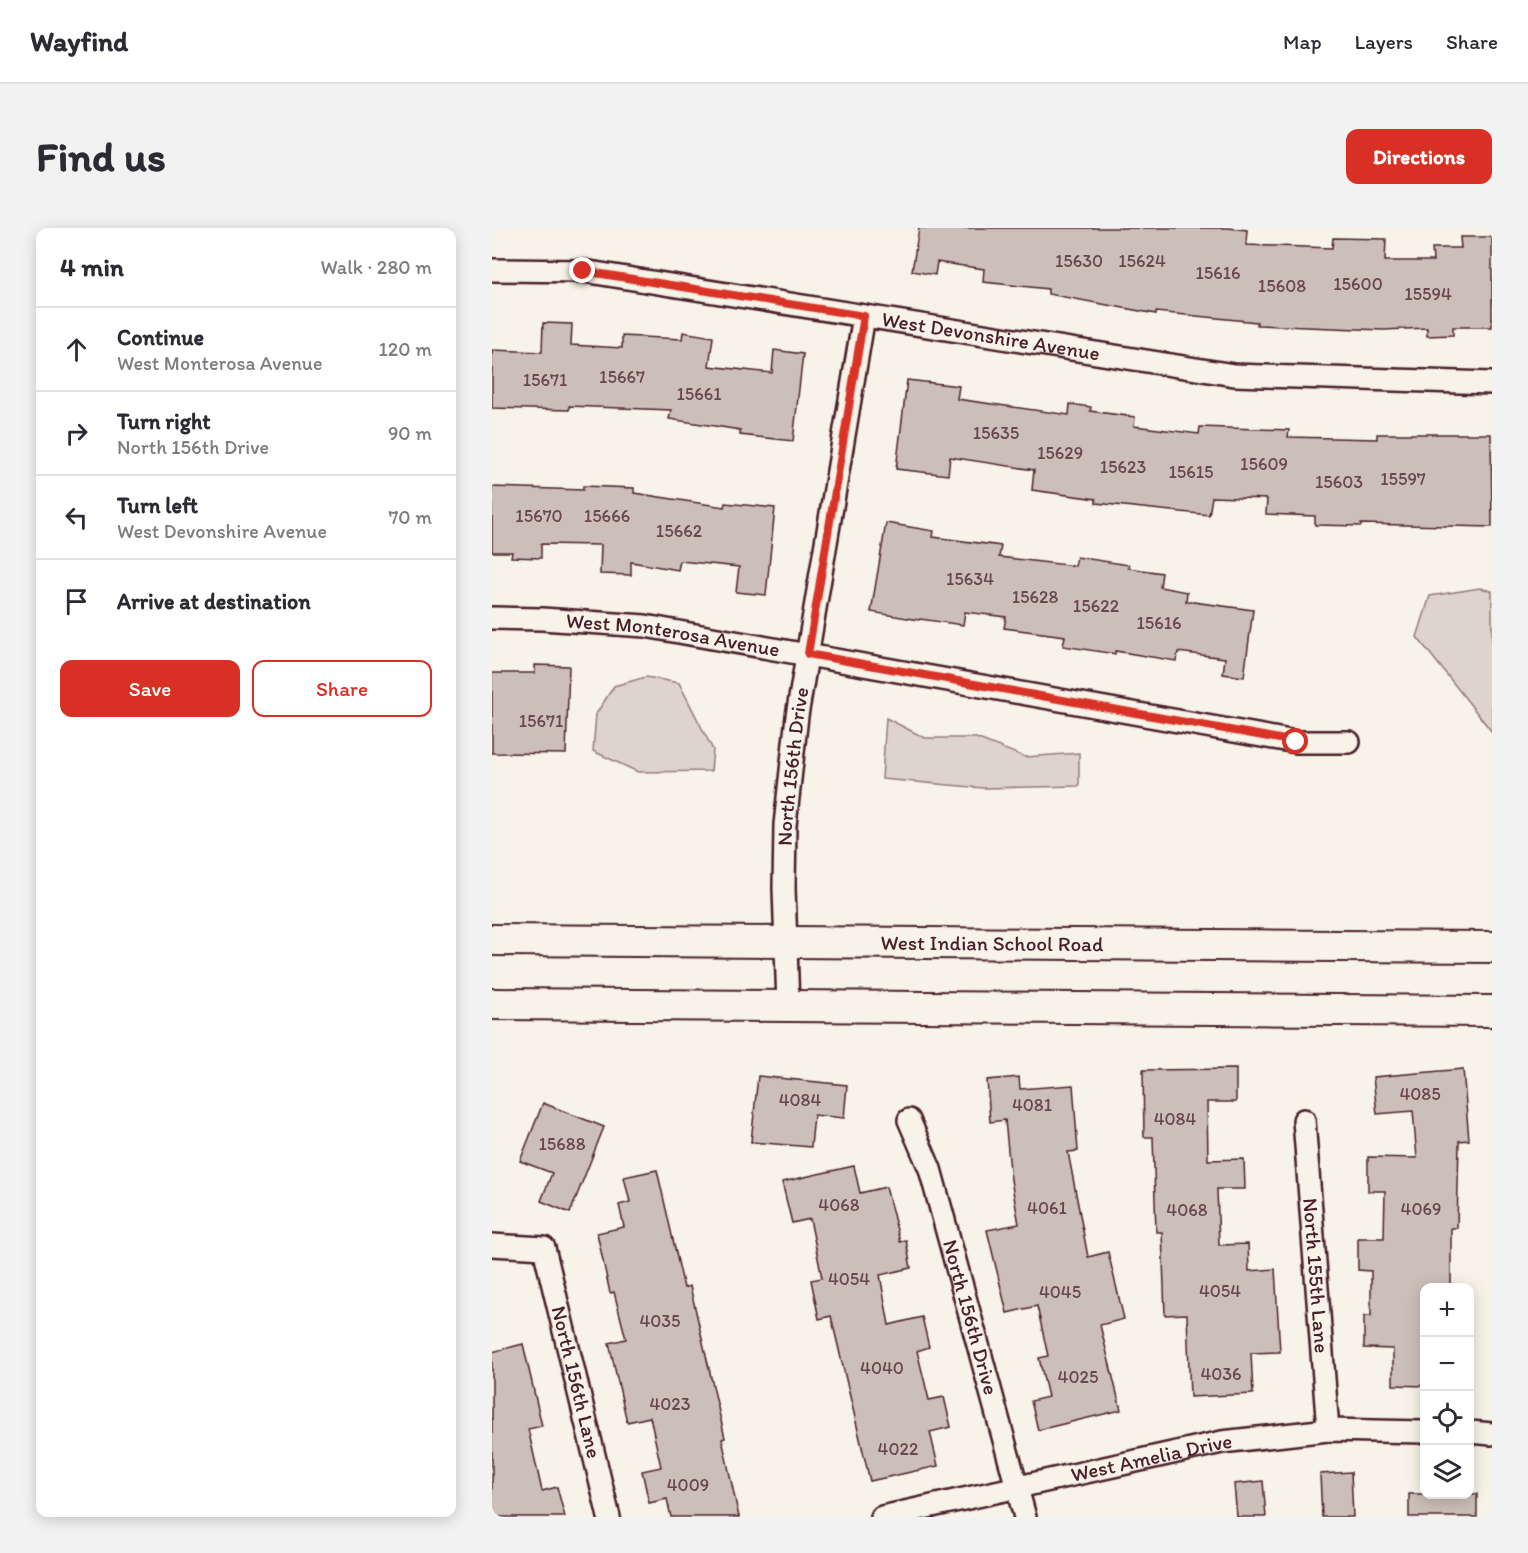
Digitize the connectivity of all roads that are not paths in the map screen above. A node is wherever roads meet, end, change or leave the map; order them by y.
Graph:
1 (492, 270) edge
2 (864, 316) junction
3 (1492, 383) edge
4 (492, 618) edge
5 (808, 654) junction
6 (1349, 742) dead end
7 (492, 940) edge
8 (786, 942) junction
9 (1492, 946) edge
10 (492, 1004) edge
11 (788, 1006) junction
12 (1492, 1011) edge
13 (909, 1120) dead end
14 (1304, 1120) dead end
15 (492, 1245) edge
16 (1328, 1430) junction
17 (1420, 1432) edge
18 (1474, 1432) edge
19 (1492, 1434) edge
20 (1017, 1486) junction
21 (609, 1517) edge
22 (882, 1517) edge
23 (1024, 1517) edge

1 - 2 street, West Devonshire Avenue
2 - 3 street, West Devonshire Avenue
2 - 5 street, North 156th Drive
4 - 5 street, West Monterosa Avenue
5 - 6 street, West Monterosa Avenue
5 - 8 street, North 156th Drive
7 - 8 main road, West Indian School Road
8 - 9 main road, West Indian School Road
8 - 11 street, North 156th Drive
10 - 11 main road
11 - 12 main road
13 - 20 street, North 156th Drive
14 - 16 street, North 155th Lane
15 - 21 street, North 156th Lane
16 - 17 street, West Amelia Drive
16 - 20 street, West Amelia Drive
18 - 19 street
20 - 22 street, West Amelia Drive
20 - 23 street, North 156th Drive

